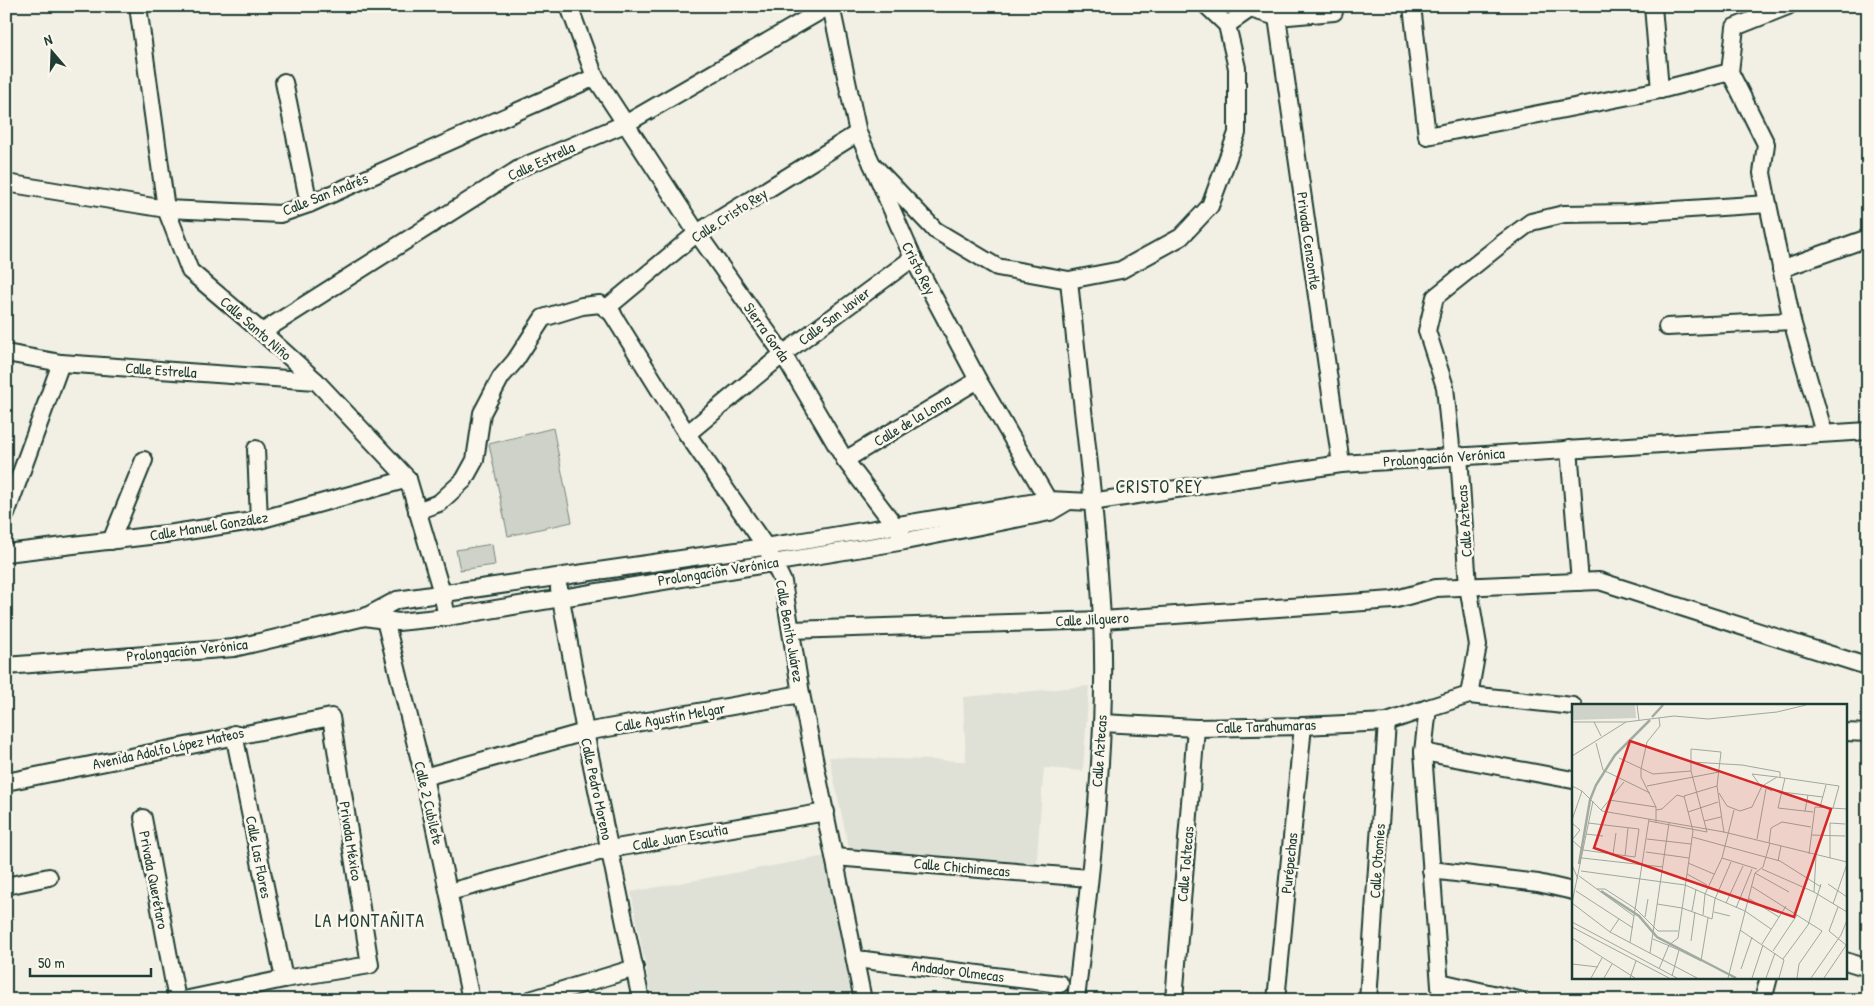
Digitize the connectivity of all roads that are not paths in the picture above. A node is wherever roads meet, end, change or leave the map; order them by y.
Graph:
1 (138, 6) edge
2 (570, 6) edge
3 (830, 6) edge
4 (1207, 6) edge
5 (1412, 6) edge
6 (1653, 6) edge
7 (1249, 7) edge
8 (1784, 7) edge
9 (1334, 12) dead end
10 (1277, 17) junction
11 (1227, 25) junction
12 (1730, 72) junction
13 (596, 77) junction
14 (284, 82) dead end
15 (1660, 90) junction
16 (627, 123) junction
17 (858, 133) junction
18 (872, 164) junction
19 (6, 183) edge
20 (309, 204) junction
21 (1768, 204) junction
22 (166, 209) junction
23 (697, 233) junction
24 (1868, 238) edge
25 (912, 258) junction
26 (1781, 268) junction
27 (1069, 280) junction
28 (610, 310) junction
29 (1792, 321) junction
30 (1667, 327) dead end
31 (262, 332) junction
32 (6, 354) edge
33 (784, 354) junction
34 (61, 364) junction
35 (978, 380) junction
36 (316, 382) junction
37 (1868, 431) edge
38 (1824, 433) junction
39 (687, 434) junction
40 (256, 448) dead end
41 (1568, 449) junction
42 (1455, 456) junction
43 (144, 460) dead end
44 (846, 460) junction
45 (1341, 464) junction
46 (408, 480) junction
47 (10, 489) edge
48 (1091, 502) junction
49 (1049, 506) junction
50 (417, 511) junction
51 (6, 514) edge
52 (259, 520) junction
53 (897, 526) junction
54 (112, 541) junction
55 (905, 541) junction
56 (766, 546) junction
57 (6, 553) edge
58 (775, 562) junction
59 (557, 578) junction
60 (1580, 582) junction
61 (1468, 586) junction
62 (442, 593) junction
63 (560, 597) junction
64 (383, 614) junction
65 (447, 617) junction
66 (1102, 620) junction
67 (791, 630) junction
68 (1868, 664) edge
69 (6, 666) edge
70 (801, 694) junction
71 (1469, 695) junction
72 (1572, 706) edge
73 (1428, 708) junction
74 (331, 717) joint
75 (1387, 722) junction
76 (1102, 723) junction
77 (1303, 726) junction
78 (1196, 728) junction
79 (585, 732) junction
80 (1846, 732) edge
81 (1868, 733) edge
82 (234, 734) junction
83 (1423, 752) junction
84 (424, 777) junction
85 (1572, 780) edge
86 (6, 782) edge
87 (826, 812) junction
88 (142, 818) dead end
89 (610, 849) junction
90 (835, 857) junction
91 (1431, 870) junction
92 (49, 877) dead end
93 (1090, 878) junction
94 (6, 886) edge
95 (1572, 891) edge
96 (449, 892) junction
97 (856, 959) junction
98 (1846, 961) edge
99 (635, 968) junction
100 (1868, 968) edge
101 (1769, 978) edge
102 (284, 979) junction
103 (1440, 982) junction
104 (1060, 984) dead end
105 (177, 1000) edge
106 (184, 1000) edge
107 (470, 1000) edge
108 (530, 1000) edge
109 (641, 1000) edge
110 (863, 1000) edge
111 (1076, 1000) edge
112 (1174, 1000) edge
113 (1276, 1000) edge
114 (1368, 1000) edge
115 (1441, 1000) edge
116 (1519, 1000) edge
117 (1763, 1000) edge

1 - 22 street, Calle Santo Niño
2 - 13 street, Sierra Gorda
3 - 16 street, Calle Estrella
3 - 17 street, Cristo Rey
4 - 11 street
5 - 15 street
6 - 15 street
7 - 10 street
7 - 11 street
8 - 12 street
9 - 10 street
10 - 45 street, Privada Cenzontle
11 - 27 street
12 - 15 street
12 - 21 street
13 - 16 street, Sierra Gorda
13 - 20 street, Calle San Andrés
14 - 20 street
16 - 23 street, Sierra Gorda
16 - 31 street, Calle Estrella
17 - 18 street, Cristo Rey
17 - 23 street, Calle Cristo Rey
18 - 25 street, Cristo Rey
18 - 27 street
19 - 22 street, Calle San Andrés
20 - 22 street, Calle San Andrés
21 - 26 street
21 - 42 street, Calle Aztecas
22 - 31 street, Calle Santo Niño
23 - 28 street, Calle Cristo Rey
23 - 33 street, Sierra Gorda
24 - 26 street
25 - 33 street, Calle San Javier
25 - 35 street, Cristo Rey
26 - 29 street
27 - 48 street, Calle Aztecas
28 - 39 street, Calle Benito Juárez
28 - 50 street
29 - 30 street
29 - 38 street
31 - 36 street, Calle Santo Niño
32 - 34 street, Calle Estrella
33 - 39 street, Calle San Javier
33 - 44 street, Sierra Gorda
34 - 36 street, Calle Estrella
34 - 47 street
35 - 44 street, Calle de la Loma
35 - 49 street, Cristo Rey
36 - 46 street, Calle Santo Niño
37 - 38 street, Prolongación Verónica
38 - 41 street, Prolongación Verónica
39 - 56 street, Calle Benito Juárez
40 - 52 street
41 - 42 street, Prolongación Verónica
41 - 60 street
42 - 45 street, Prolongación Verónica
42 - 61 street, Calle Aztecas
43 - 54 street
44 - 53 street, Sierra Gorda
45 - 48 street, Prolongación Verónica
46 - 50 street, Calle Santo Niño
46 - 52 street, Calle Manuel González
47 - 51 street
48 - 49 street, Prolongación Verónica
48 - 66 street, Calle Aztecas
49 - 53 street, Prolongación Verónica
49 - 55 street, Prolongación Verónica
50 - 62 street, Calle Santo Niño
52 - 54 street, Calle Manuel González
53 - 55 street, Sierra Gorda
53 - 56 street, Prolongación Verónica
54 - 57 street, Calle Manuel González
55 - 58 street, Prolongación Verónica
56 - 58 street, Calle Benito Juárez
56 - 59 street, Prolongación Verónica
58 - 63 street, Prolongación Verónica
58 - 67 street, Calle Benito Juárez
59 - 62 street, Prolongación Verónica
59 - 63 street, Calle Pedro Moreno
60 - 61 street
60 - 68 street
61 - 66 street, Calle Jilguero
61 - 71 street, Calle Aztecas
62 - 64 street, Prolongación Verónica
62 - 65 street, Calle Santo Niño
63 - 65 street, Prolongación Verónica
63 - 79 street, Calle Pedro Moreno
64 - 65 street, Prolongación Verónica
64 - 69 street, Prolongación Verónica
64 - 84 street, Calle 2 Cubilete
66 - 67 street, Calle Jilguero
66 - 76 street, Calle Aztecas
67 - 70 street, Calle Benito Juárez
70 - 79 street, Calle Agustín Melgar
70 - 87 street, Calle Benito Juárez
71 - 72 street
71 - 73 street
73 - 75 street, Calle Tarahumaras
73 - 83 street
74 - 82 street, Avenida Adolfo López Mateos
74 - 102 street, Privada México
75 - 77 street, Calle Tarahumaras
75 - 114 street, Calle Otomíes
76 - 78 street, Calle Tarahumaras
76 - 93 street, Calle Aztecas
77 - 78 street, Calle Tarahumaras
77 - 113 street, Purépechas
78 - 112 street, Calle Toltecas
79 - 84 street, Calle Agustín Melgar
79 - 89 street, Calle Pedro Moreno
80 - 81 street
82 - 86 street, Avenida Adolfo López Mateos
82 - 102 street, Calle Las Flores
83 - 85 street
83 - 91 street
84 - 96 street, Calle 2 Cubilete
87 - 89 street, Calle Juan Escutia
87 - 90 street, Calle Benito Juárez
88 - 105 street, Privada Querétaro
89 - 96 street, Calle Juan Escutia
89 - 99 street, Calle Pedro Moreno
90 - 93 street, Calle Chichimecas
90 - 97 street, Calle Benito Juárez
91 - 95 street
91 - 103 street
92 - 94 street
93 - 111 street, Calle Aztecas
96 - 107 street, Calle 2 Cubilete
97 - 104 street, Andador Olmecas
97 - 110 street, Calle Benito Juárez
98 - 100 street
99 - 108 street
99 - 109 street, Calle Pedro Moreno
101 - 117 street
102 - 106 street
103 - 115 street
103 - 116 street

